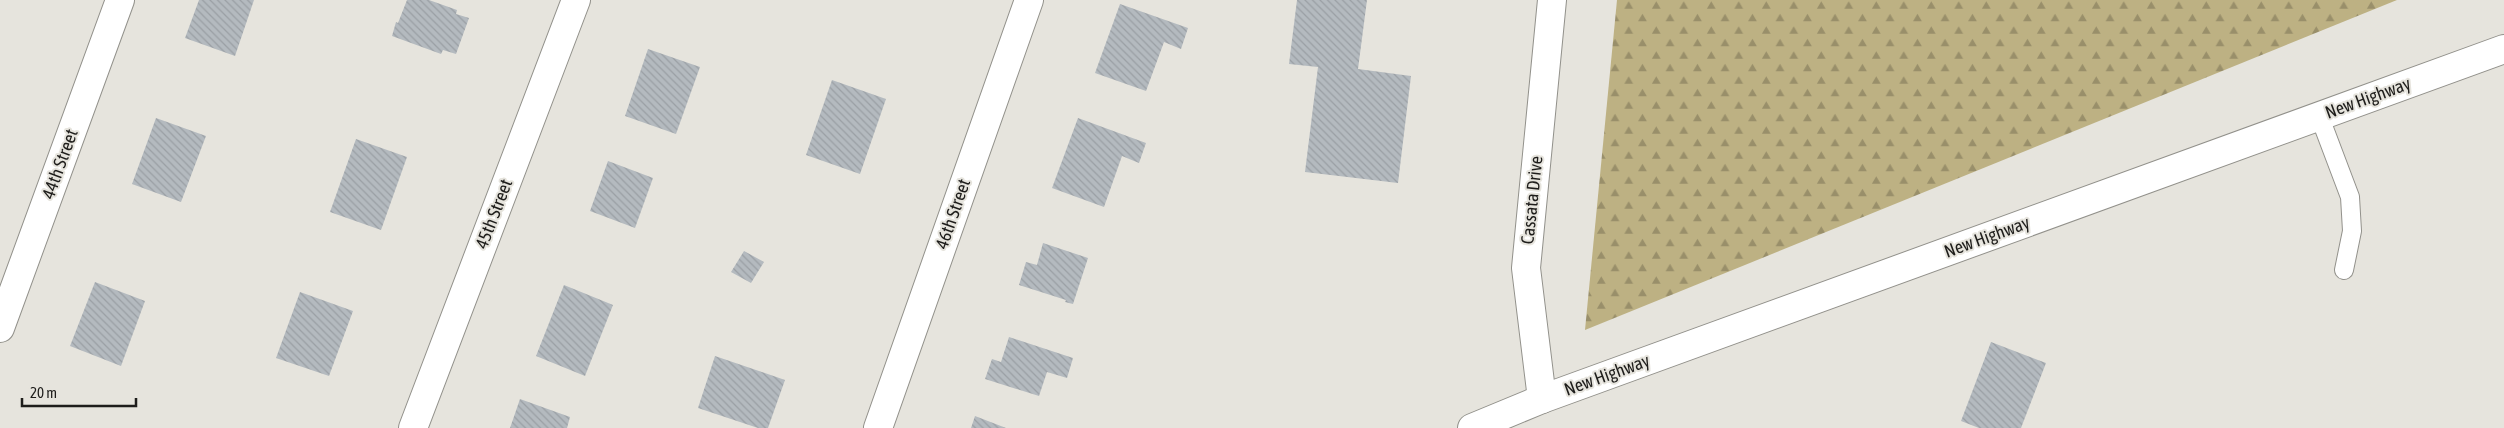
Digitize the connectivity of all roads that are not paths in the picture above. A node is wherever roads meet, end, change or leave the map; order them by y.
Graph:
1 (120, 0) edge
2 (576, 0) edge
3 (1028, 0) edge
4 (1552, 0) edge
5 (2504, 48) edge
6 (2319, 116) junction
7 (2344, 270) dead end
8 (0, 328) edge
9 (1542, 399) junction
10 (413, 428) edge
11 (878, 428) edge
12 (1472, 428) edge

1 - 8 street, 44th Street
2 - 10 street, 45th Street
3 - 11 street, 46th Street
4 - 9 street, Cassata Drive
5 - 6 street, New Highway
6 - 7 lane
6 - 9 street, New Highway
9 - 12 street, New Highway

